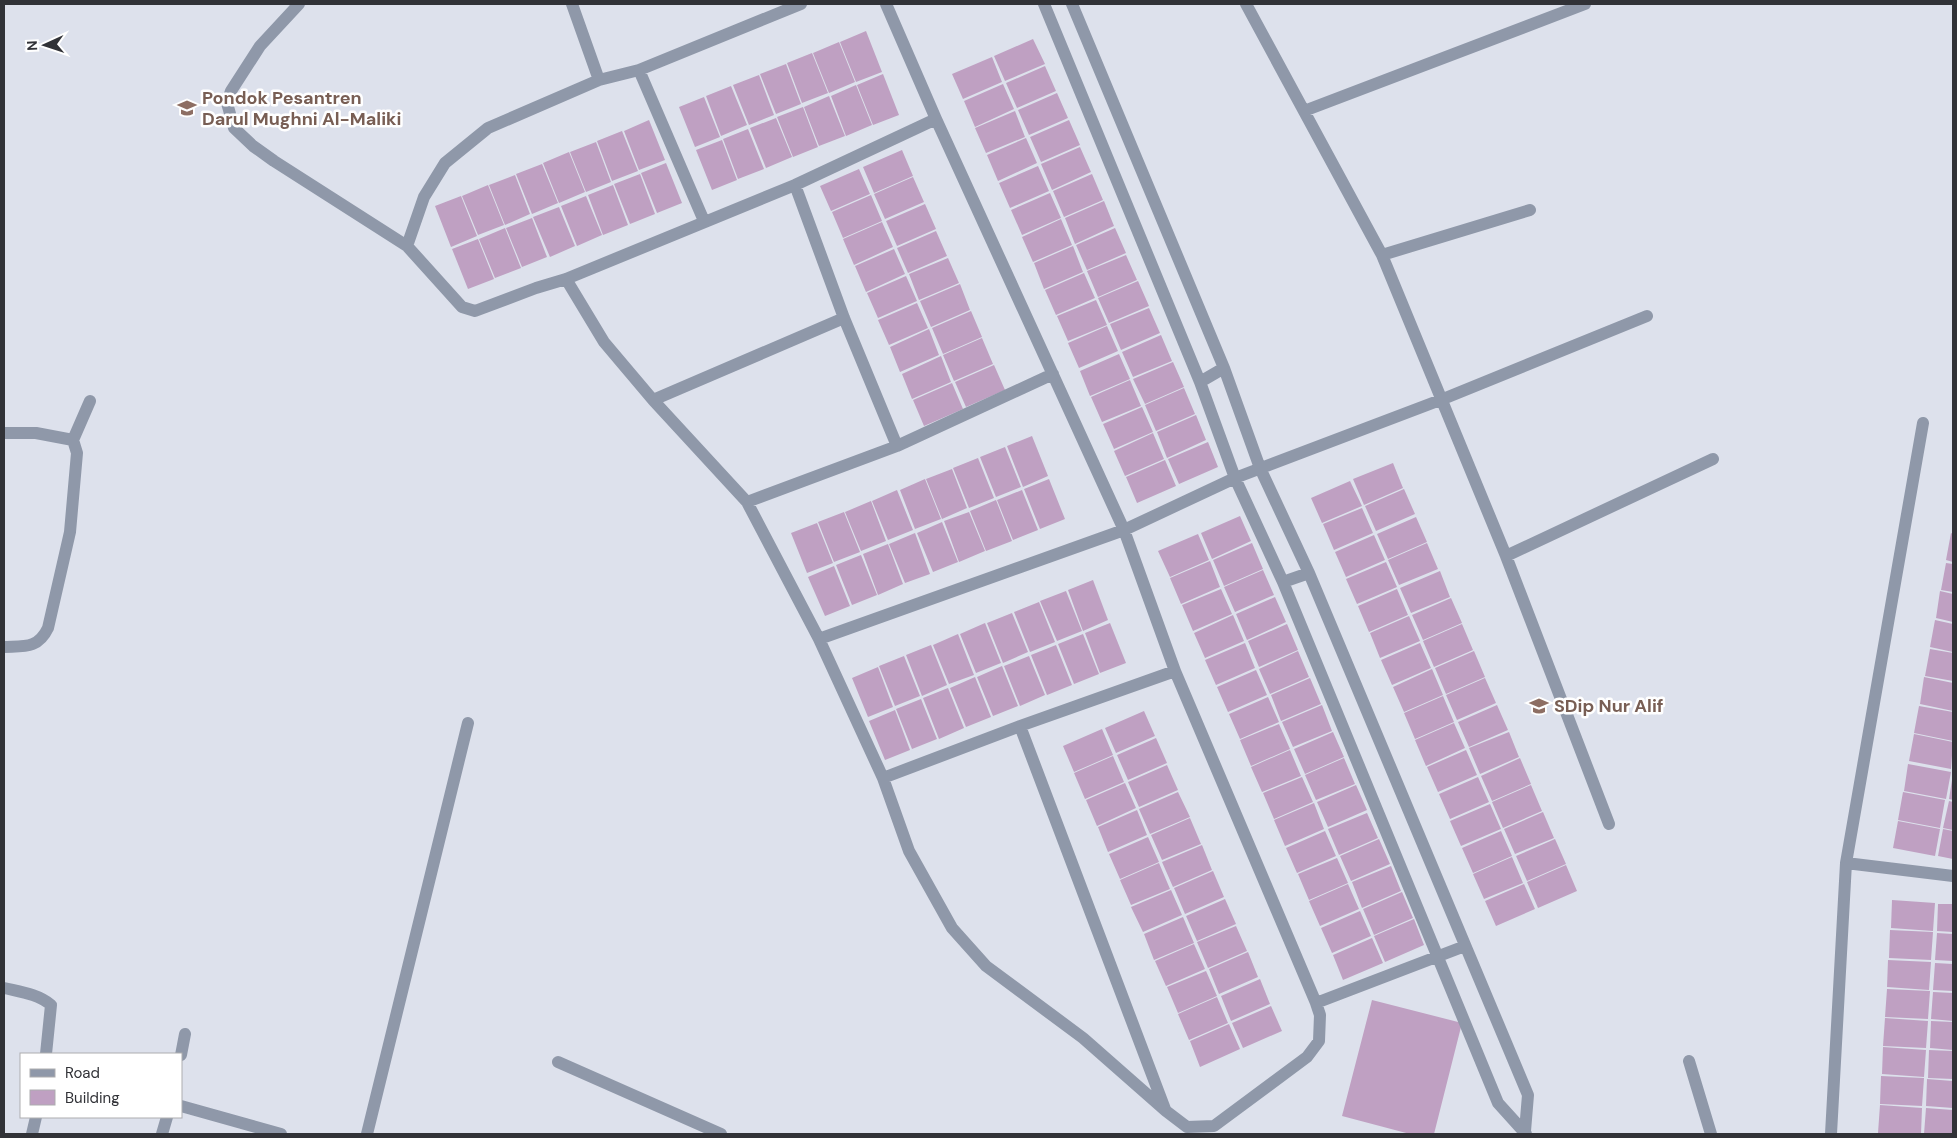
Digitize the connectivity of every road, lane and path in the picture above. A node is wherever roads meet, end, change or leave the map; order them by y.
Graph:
1 (299, 4) edge
2 (572, 4) edge
3 (801, 4) edge
4 (886, 4) edge
5 (1044, 4) edge
6 (1072, 4) edge
7 (1246, 4) edge
8 (1585, 4) edge
9 (639, 70) junction
10 (599, 80) junction
11 (1304, 110) junction
12 (936, 119) junction
13 (795, 185) junction
14 (1530, 210) dead end
15 (704, 221) junction
16 (406, 246) junction
17 (1382, 255) junction
18 (566, 279) junction
19 (1647, 316) dead end
20 (844, 318) junction
21 (1224, 368) junction
22 (1053, 374) junction
23 (1200, 382) junction
24 (1443, 399) junction
25 (653, 400) junction
26 (90, 401) dead end
27 (1922, 423) dead end
28 (4, 433) edge
29 (73, 440) junction
30 (897, 446) junction
31 (1713, 460) dead end
32 (1260, 468) junction
33 (1234, 478) junction
34 (747, 502) junction
35 (1124, 530) junction
36 (1506, 556) junction
37 (1309, 572) junction
38 (1283, 582) junction
39 (819, 639) junction
40 (4, 647) edge
41 (1175, 671) junction
42 (468, 723) dead end
43 (1020, 726) junction
44 (883, 778) junction
45 (1609, 824) dead end
46 (1846, 863) junction
47 (1953, 876) edge
48 (1465, 946) junction
49 (1438, 958) junction
50 (4, 988) edge
51 (1316, 1003) junction
52 (185, 1034) dead end
53 (46, 1053) edge
54 (181, 1053) edge
55 (1689, 1061) dead end
56 (558, 1062) dead end
57 (182, 1106) edge
58 (1166, 1111) junction
59 (36, 1118) edge
60 (167, 1118) edge
61 (1526, 1133) edge
62 (32, 1134) edge
63 (162, 1134) edge
64 (281, 1134) edge
65 (368, 1134) edge
66 (721, 1134) edge
67 (1711, 1134) edge
68 (1830, 1134) edge

1 - 16 street
2 - 10 street
3 - 9 street
4 - 12 street
5 - 23 street
6 - 21 street
7 - 11 street
8 - 11 street
9 - 10 street
9 - 15 street
10 - 16 street
11 - 17 street
12 - 13 street
12 - 22 street
13 - 15 street
13 - 20 street
14 - 17 street
15 - 18 street
16 - 18 street
17 - 24 street
18 - 25 street
19 - 24 street
20 - 25 street
20 - 30 street
21 - 23 street
21 - 32 street
22 - 30 street
22 - 35 street
23 - 33 street
24 - 32 street
24 - 36 street
25 - 34 street
26 - 29 street
27 - 46 street
28 - 29 street
29 - 40 street
30 - 34 street
31 - 36 street
32 - 33 street
32 - 37 street
33 - 35 street
33 - 38 street
34 - 39 street
35 - 39 street
35 - 41 street
36 - 45 street
37 - 38 street
37 - 48 street
38 - 49 street
39 - 44 street
41 - 43 street
41 - 51 street
42 - 65 street
43 - 44 street
43 - 58 street
44 - 58 street
46 - 47 street
46 - 68 street
48 - 49 street
48 - 61 street
49 - 51 street
49 - 61 street
50 - 53 street
51 - 58 street
52 - 54 street
55 - 67 street
56 - 66 street
57 - 64 street
59 - 62 street
60 - 63 street

